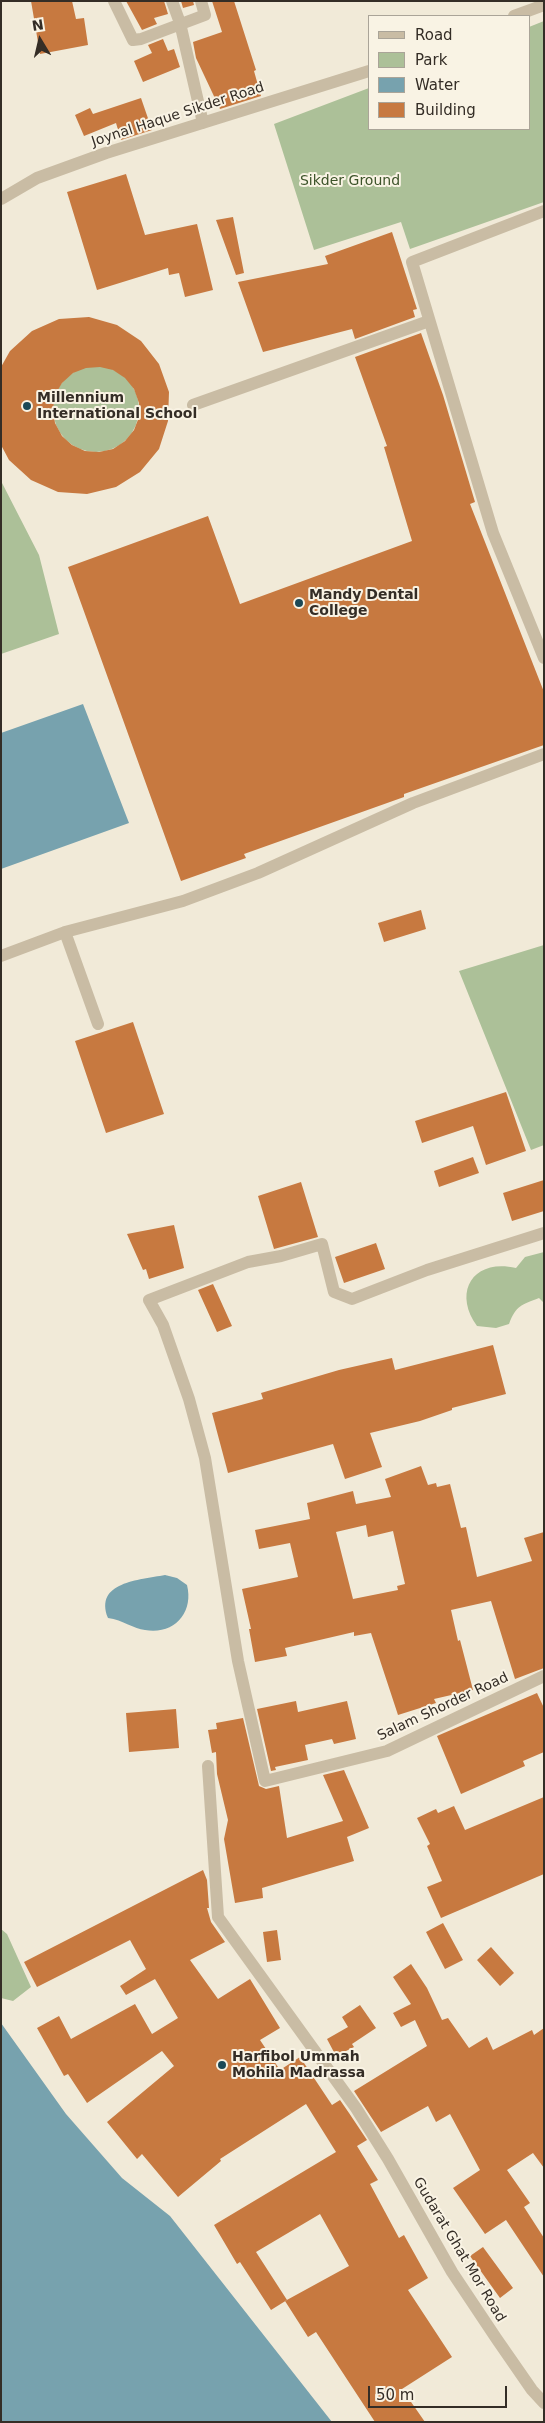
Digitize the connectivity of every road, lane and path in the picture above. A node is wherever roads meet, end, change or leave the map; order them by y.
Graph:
1 (114, 1) edge
2 (172, 1) edge
3 (201, 1) edge
4 (544, 5) edge
5 (517, 15) edge
6 (180, 23) junction
7 (368, 71) edge
8 (204, 123) junction
9 (1, 198) edge
10 (544, 210) edge
11 (429, 321) junction
12 (193, 405) dead end
13 (544, 658) edge
14 (544, 754) edge
15 (66, 932) junction
16 (1, 956) edge
17 (98, 1024) dead end
18 (544, 1233) edge
19 (544, 1676) edge
20 (208, 1766) dead end
21 (544, 2403) edge

1 - 6 street
2 - 6 street
3 - 6 street
4 - 5 street
6 - 8 street
7 - 8 street, Joynal Haque Sikder Road
8 - 9 street, Joynal Haque Sikder Road
10 - 11 street
11 - 12 street
11 - 13 street
14 - 15 street
15 - 16 street
15 - 17 street
18 - 19 street, Salam Shorder Road
20 - 21 street, Gudarat Ghat Mor Road

